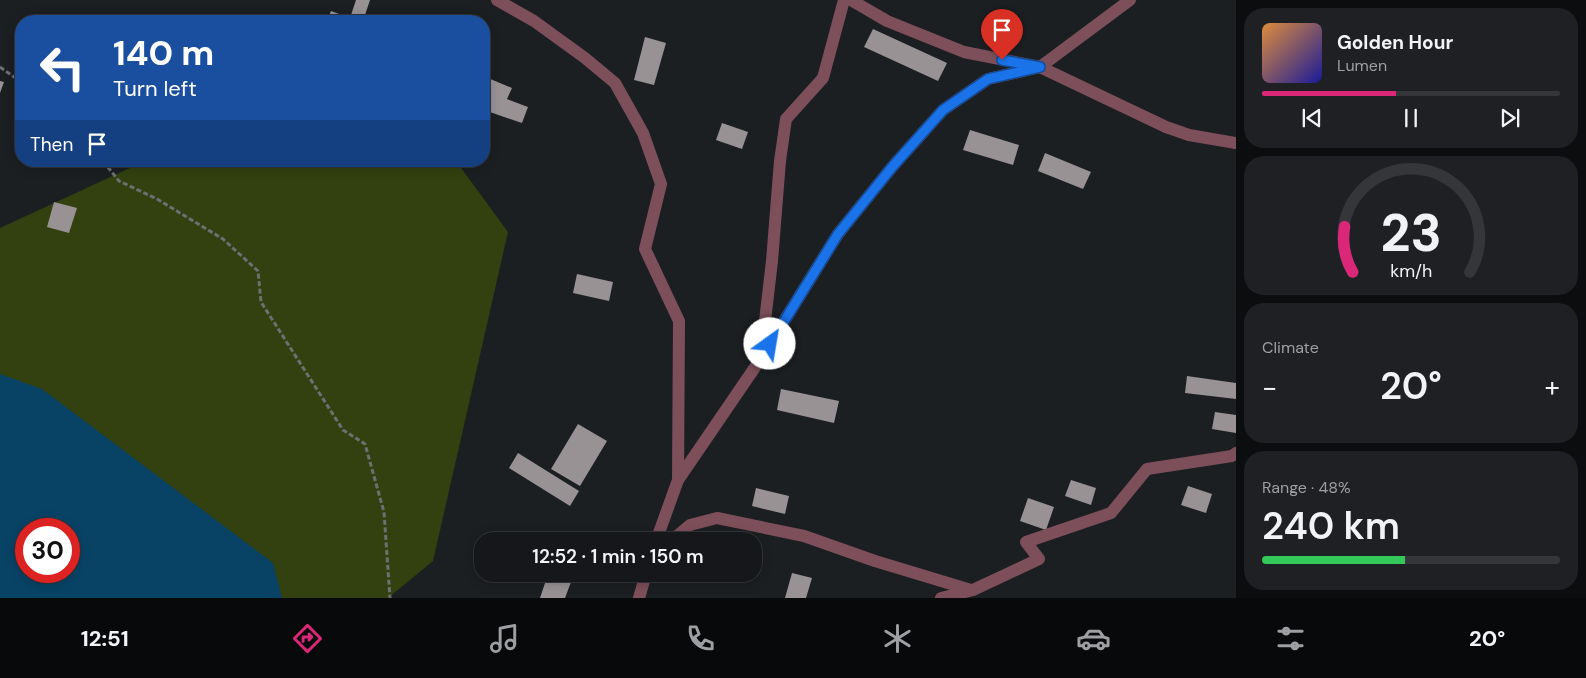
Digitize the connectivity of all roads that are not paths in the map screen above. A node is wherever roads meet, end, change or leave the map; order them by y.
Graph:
1 (497, 0) edge
2 (844, 0) edge
3 (852, 0) edge
4 (1125, 1) edge
5 (1040, 67) junction
6 (1236, 143) edge
7 (760, 360) junction
8 (1236, 453) edge
9 (678, 480) junction
10 (659, 532) edge
11 (682, 532) edge
12 (644, 582) edge
13 (974, 590) junction
14 (639, 598) edge
15 (941, 598) edge

1 - 9 street
2 - 7 street
3 - 5 street
4 - 5 street
5 - 6 street
5 - 7 street
7 - 9 street
8 - 13 street
9 - 10 street
11 - 13 street
12 - 14 street
13 - 15 street

